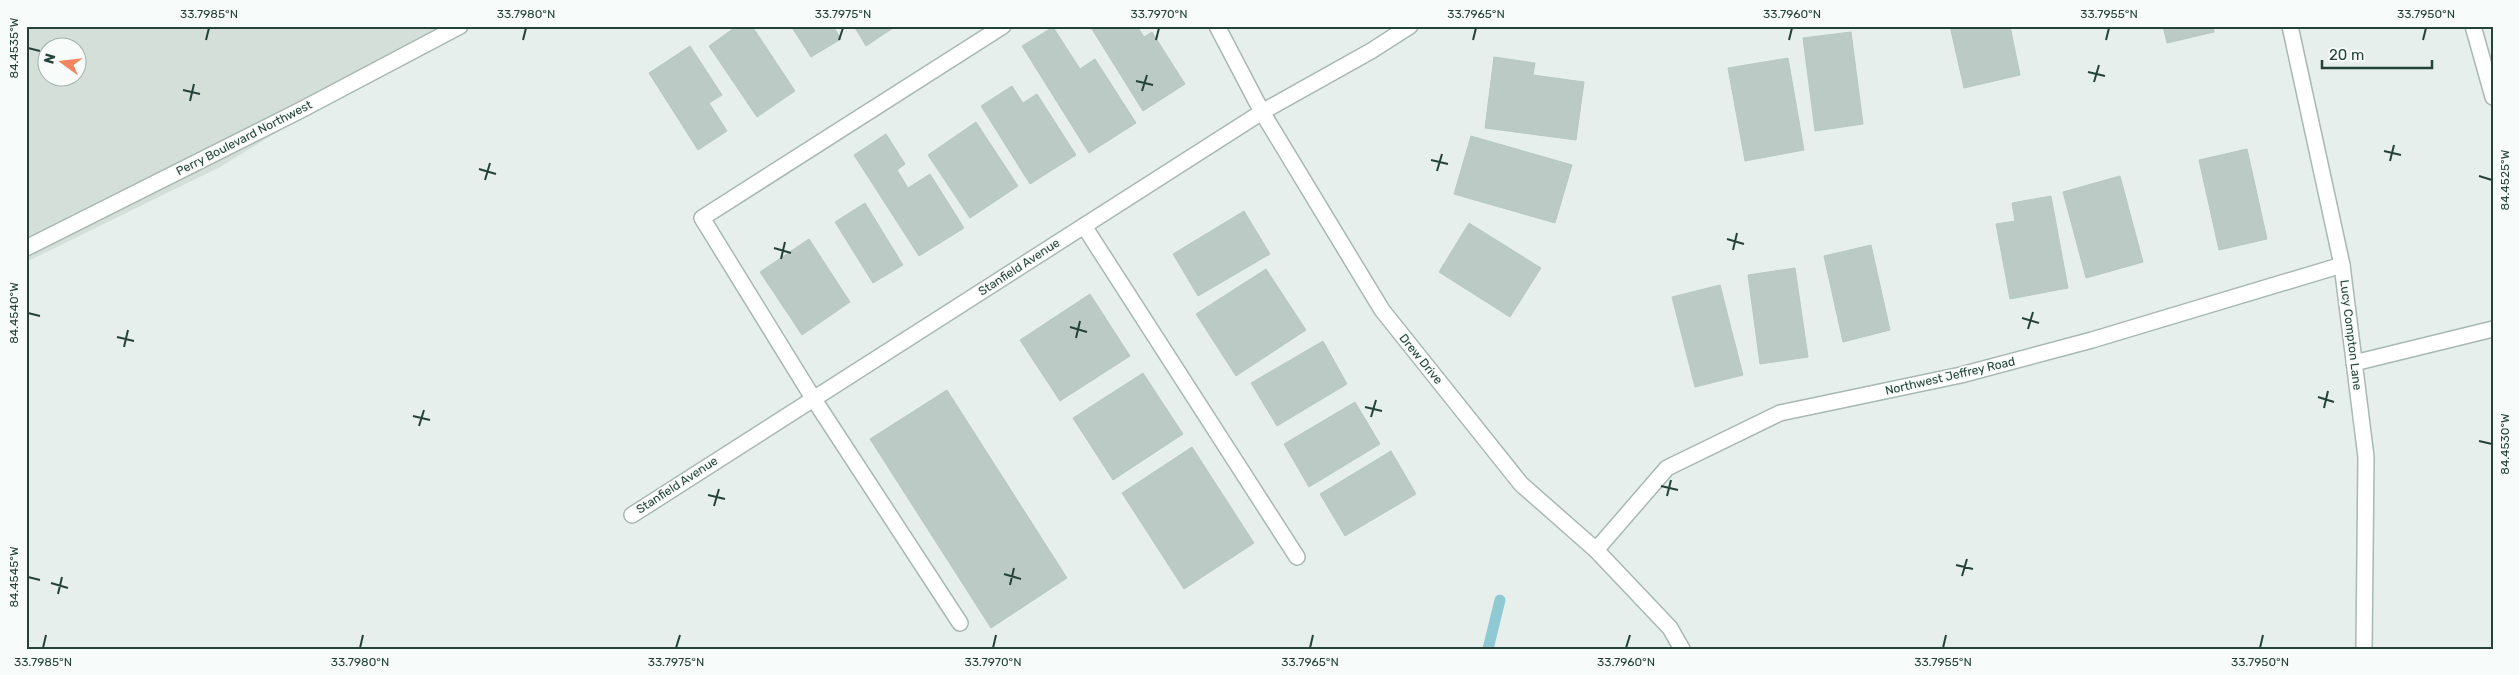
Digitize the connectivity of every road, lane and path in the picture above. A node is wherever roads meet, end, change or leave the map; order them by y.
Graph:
1 (460, 26) edge
2 (1002, 26) edge
3 (1217, 26) edge
4 (1410, 26) edge
5 (2290, 26) edge
6 (2474, 26) edge
7 (2493, 97) edge
8 (1262, 112) junction
9 (1084, 226) junction
10 (26, 248) edge
11 (2342, 265) junction
12 (2493, 329) edge
13 (2354, 363) junction
14 (814, 398) junction
15 (632, 514) dead end
16 (1596, 550) junction
17 (1297, 557) dead end
18 (960, 623) dead end
19 (1682, 649) edge
20 (2364, 649) edge

1 - 10 street, Perry Boulevard Northwest
2 - 14 street
3 - 8 street, Drew Drive
4 - 8 street, Stanfield Avenue
5 - 11 street, Lucy Compton Lane
6 - 7 street
8 - 9 street, Stanfield Avenue
8 - 16 street, Drew Drive
9 - 14 street, Stanfield Avenue
9 - 17 street
11 - 13 street, Lucy Compton Lane
11 - 16 street, Northwest Jeffrey Road
12 - 13 street
13 - 20 street, Lucy Compton Lane
14 - 15 street, Stanfield Avenue
14 - 18 street
16 - 19 street, Drew Drive

